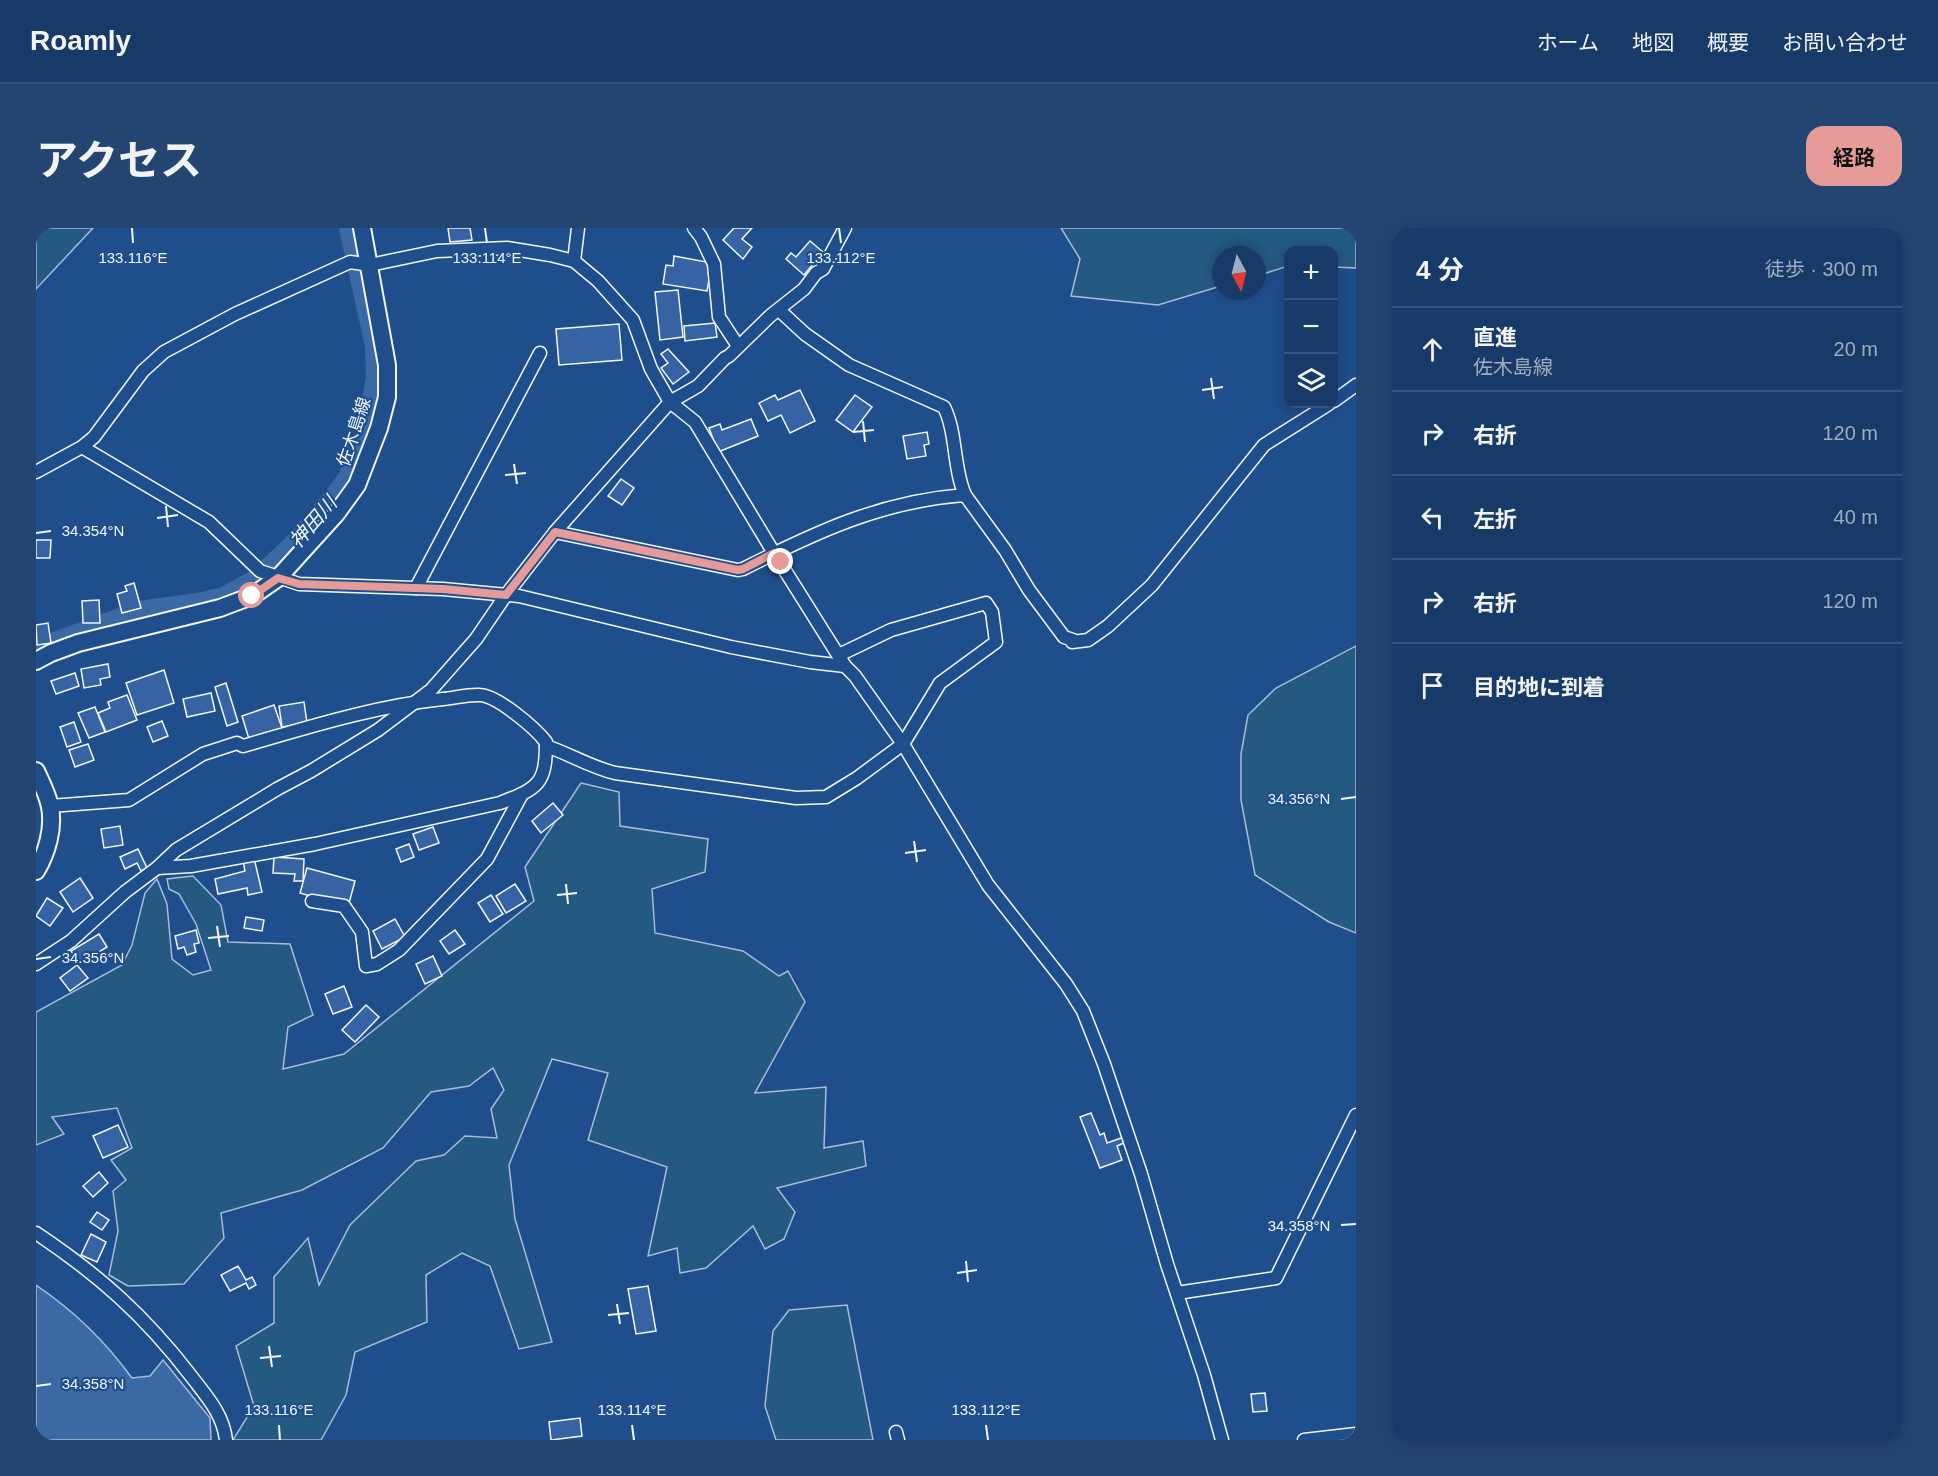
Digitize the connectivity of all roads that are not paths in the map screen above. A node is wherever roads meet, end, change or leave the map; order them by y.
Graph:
1 (362, 228) edge
2 (578, 228) edge
3 (694, 228) edge
4 (845, 228) edge
5 (574, 261) junction
6 (370, 265) junction
7 (779, 310) junction
8 (738, 346) junction
9 (540, 353) dead end
10 (1356, 385) edge
11 (1338, 398) edge
12 (670, 402) junction
13 (1323, 408) edge
14 (82, 447) junction
15 (36, 472) edge
16 (965, 495) junction
17 (555, 532) junction
18 (774, 553) junction
19 (278, 578) junction
20 (416, 588) junction
21 (506, 595) junction
22 (842, 660) junction
23 (36, 661) edge
24 (417, 701) junction
25 (903, 744) junction
26 (546, 746) junction
27 (36, 771) edge
28 (522, 794) junction
29 (50, 806) junction
30 (157, 868) junction
31 (36, 871) edge
32 (312, 901) dead end
33 (36, 964) edge
34 (1356, 1115) edge
35 (36, 1233) edge
36 (1177, 1293) junction
37 (1356, 1434) edge
38 (226, 1440) edge
39 (1222, 1440) edge
40 (1304, 1440) edge

1 - 6 main road, 佐木島線
2 - 5 street
3 - 8 street
4 - 7 street
5 - 6 street
5 - 12 street
6 - 14 street
6 - 19 main road, 佐木島線
7 - 8 street
7 - 16 street
8 - 12 street
9 - 20 street
10 - 11 street
12 - 17 street
12 - 18 street
13 - 16 street
14 - 15 street
14 - 19 street
16 - 18 street
17 - 18 street
17 - 21 street
18 - 22 street
19 - 20 street
19 - 23 main road, 佐木島線
20 - 21 street
21 - 22 street
21 - 24 street
22 - 25 street
22 - 25 street
24 - 26 street
24 - 29 street
24 - 30 street
25 - 26 street
25 - 36 street
26 - 28 street
27 - 29 main road
28 - 30 street
28 - 32 street
29 - 31 main road
30 - 33 street
34 - 36 street
35 - 38 street
36 - 39 street
37 - 40 street

